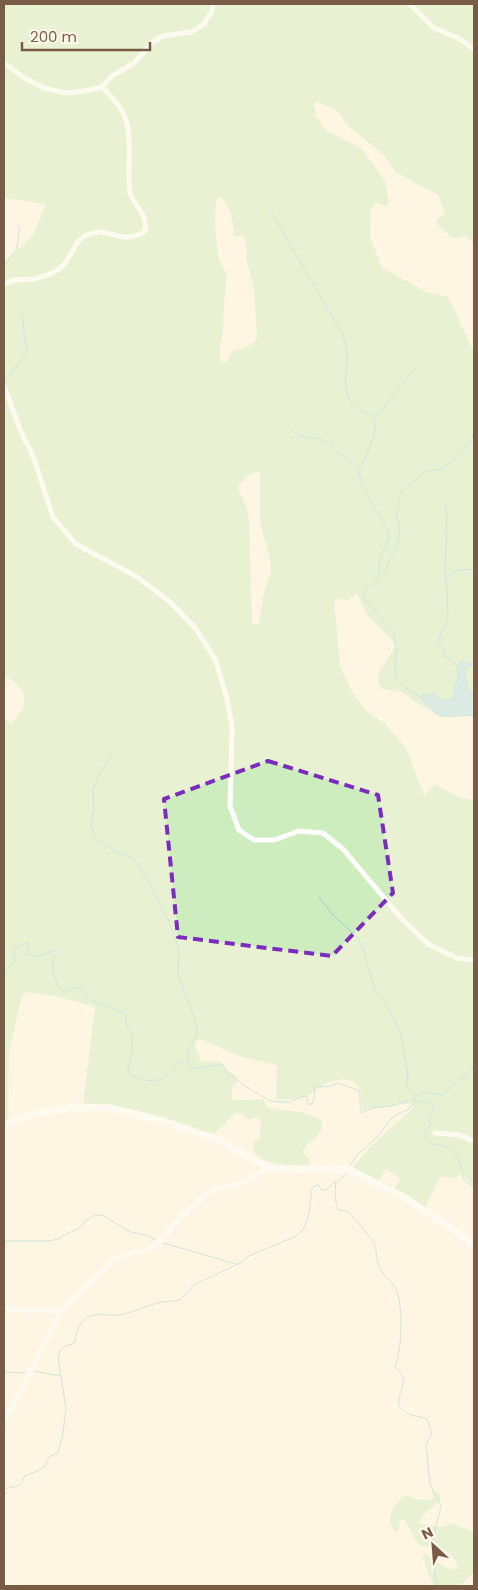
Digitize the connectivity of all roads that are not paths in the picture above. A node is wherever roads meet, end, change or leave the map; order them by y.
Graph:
1 (213, 4) edge
2 (410, 4) edge
3 (474, 49) edge
4 (4, 63) edge
5 (102, 87) junction
6 (4, 285) edge
7 (4, 386) edge
8 (474, 960) edge
9 (4, 1124) edge
10 (435, 1133) dead end
11 (474, 1141) edge
12 (268, 1168) junction
13 (474, 1244) edge
14 (4, 1309) edge
15 (61, 1311) junction
16 (4, 1423) edge

1 - 5 street
2 - 3 street
4 - 5 street
5 - 6 street
7 - 8 street
9 - 12 main road
10 - 11 street
12 - 13 main road
12 - 15 street
14 - 15 street
15 - 16 street

